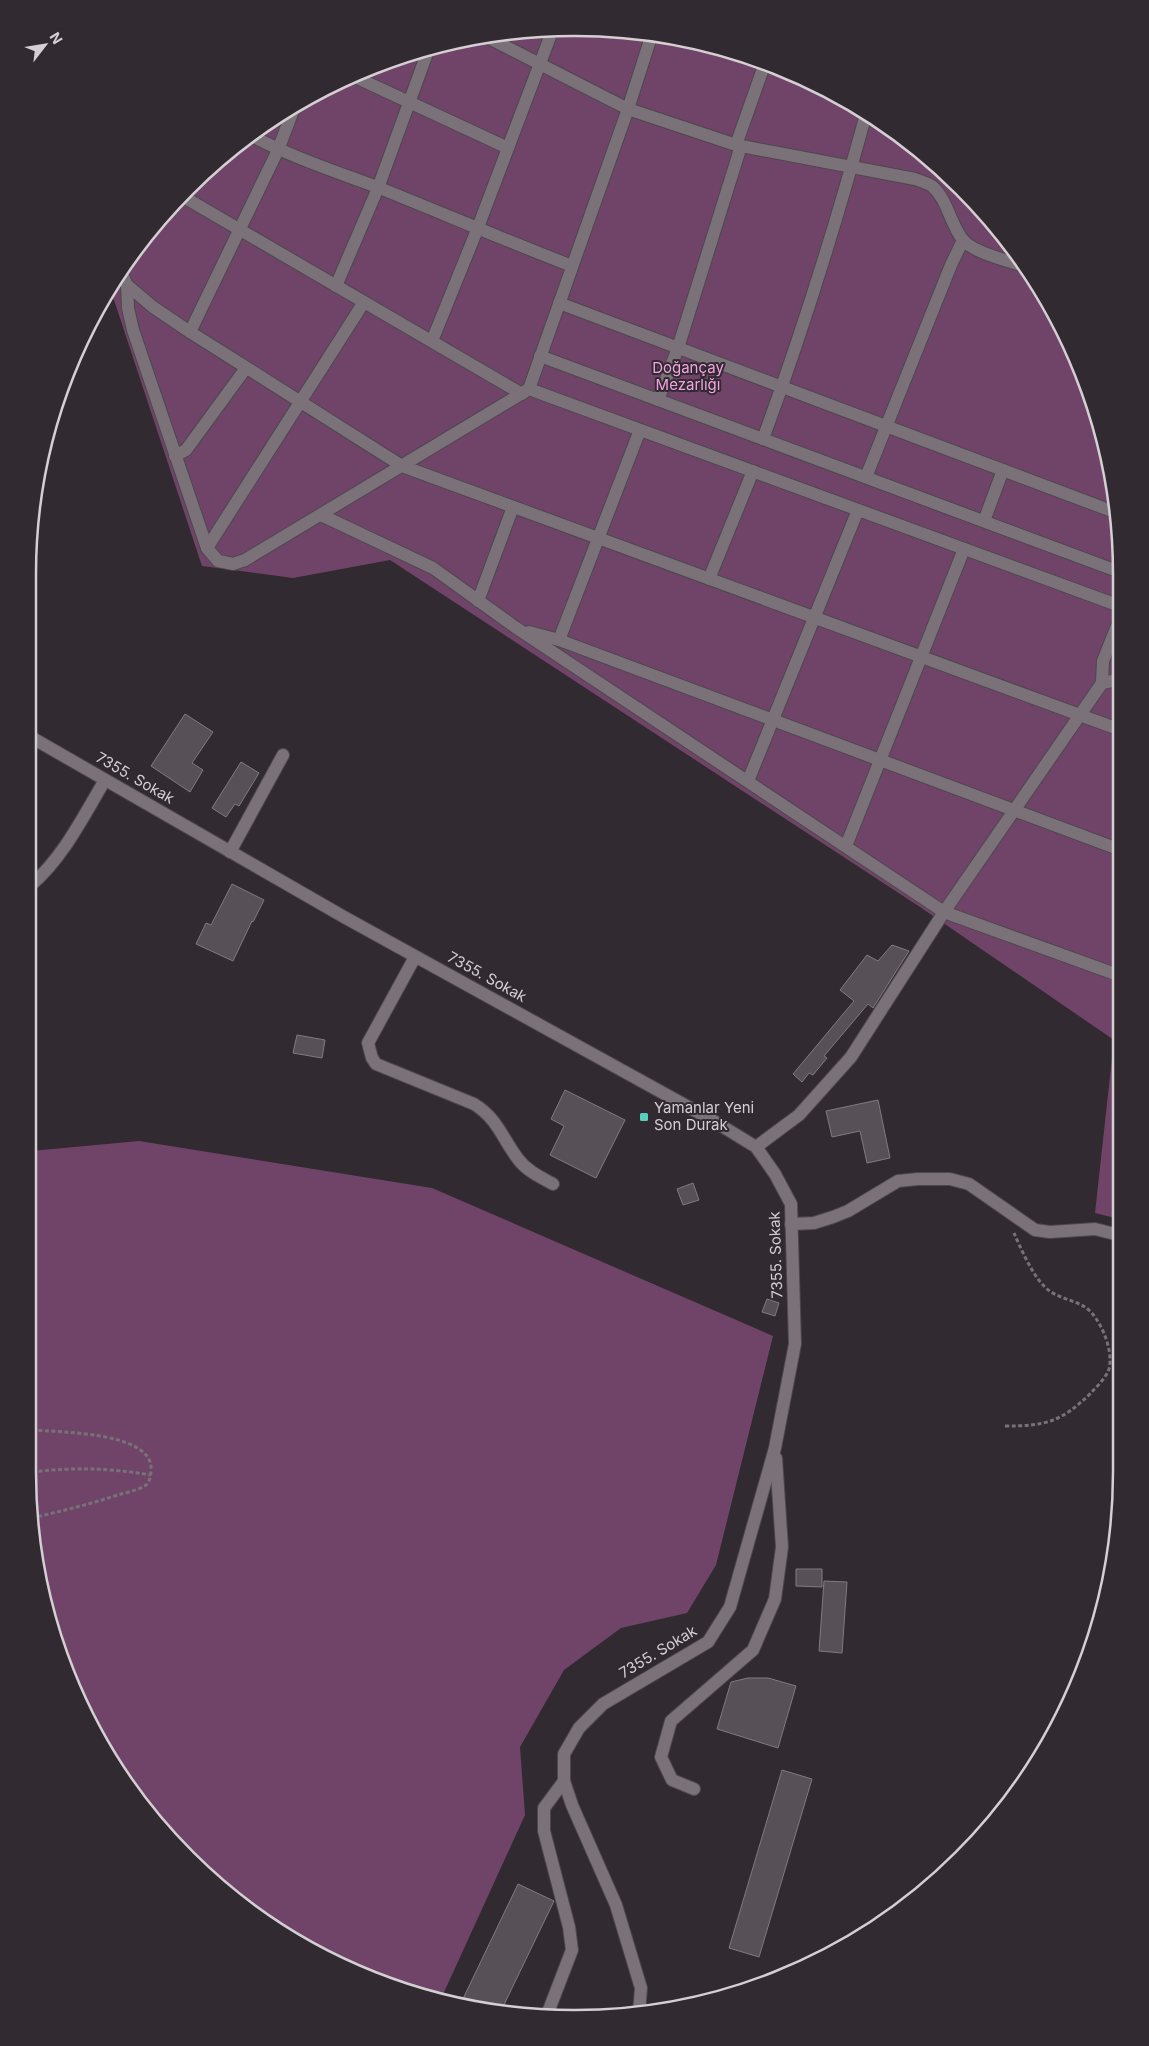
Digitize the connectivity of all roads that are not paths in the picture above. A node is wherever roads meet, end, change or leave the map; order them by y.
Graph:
1 (550, 37) edge
2 (497, 42) edge
3 (650, 42) edge
4 (426, 58) edge
5 (540, 64) junction
6 (763, 70) edge
7 (362, 80) edge
8 (410, 102) junction
9 (628, 109) junction
10 (291, 117) edge
11 (864, 121) edge
12 (258, 139) edge
13 (738, 146) junction
14 (508, 148) junction
15 (278, 150) junction
16 (852, 167) junction
17 (378, 188) junction
18 (189, 200) edge
19 (238, 229) junction
20 (477, 230) junction
21 (963, 240) junction
22 (1013, 263) edge
23 (572, 266) junction
24 (124, 279) edge
25 (127, 285) junction
26 (336, 286) junction
27 (364, 302) junction
28 (559, 303) junction
29 (190, 332) junction
30 (432, 341) junction
31 (678, 348) junction
32 (540, 356) junction
33 (246, 368) junction
34 (782, 387) junction
35 (525, 392) junction
36 (658, 400) junction
37 (300, 402) junction
38 (887, 427) junction
39 (640, 430) junction
40 (763, 439) junction
41 (175, 456) junction
42 (402, 466) junction
43 (1003, 470) junction
44 (753, 471) junction
45 (866, 478) junction
46 (513, 506) junction
47 (858, 510) junction
48 (1109, 510) edge
49 (321, 515) junction
50 (984, 521) junction
51 (598, 538) junction
52 (207, 548) junction
53 (964, 549) junction
54 (1113, 569) edge
55 (710, 579) junction
56 (478, 601) junction
57 (1113, 604) edge
58 (814, 618) junction
59 (515, 627) junction
60 (1113, 636) edge
61 (559, 640) junction
62 (921, 657) junction
63 (1113, 681) edge
64 (1102, 683) junction
65 (1080, 715) junction
66 (772, 720) junction
67 (1113, 727) edge
68 (36, 740) edge
69 (283, 754) dead end
70 (880, 761) junction
71 (105, 780) junction
72 (748, 781) junction
73 (1014, 811) junction
74 (846, 846) junction
75 (1113, 847) edge
76 (230, 852) junction
77 (36, 881) edge
78 (944, 912) junction
79 (416, 957) junction
80 (1113, 973) edge
81 (756, 1147) junction
82 (554, 1184) dead end
83 (791, 1224) junction
84 (1113, 1234) edge
85 (775, 1448) junction
86 (564, 1781) junction
87 (694, 1789) dead end
88 (639, 2006) edge
89 (549, 2009) edge

1 - 5 street
2 - 5 street
3 - 9 street
4 - 8 street
5 - 9 street
5 - 14 street
6 - 13 street
7 - 8 street
8 - 14 street
8 - 17 street
9 - 13 street
9 - 23 street
10 - 15 street
11 - 16 street
12 - 15 street
13 - 16 street
13 - 31 street
14 - 20 street
15 - 17 street
15 - 19 street
16 - 21 street
16 - 34 street
17 - 20 street
17 - 26 street
18 - 19 street
19 - 26 street
19 - 29 street
20 - 23 street
20 - 30 street
21 - 22 street
21 - 38 street
23 - 28 street
24 - 25 street
25 - 29 street
25 - 41 street
26 - 27 street
27 - 30 street
27 - 37 street
28 - 31 street
28 - 32 street
29 - 33 street
30 - 35 street
31 - 34 street
31 - 36 street
32 - 35 street
32 - 36 street
33 - 37 street
33 - 41 street
34 - 38 street
34 - 40 street
35 - 39 street
35 - 42 street
36 - 40 street
37 - 42 street
37 - 52 street
38 - 43 street
38 - 45 street
39 - 44 street
39 - 51 street
40 - 45 street
41 - 52 street
42 - 46 street
42 - 49 street
43 - 48 street
43 - 50 street
44 - 47 street
44 - 55 street
45 - 50 street
46 - 51 street
46 - 56 street
47 - 53 street
47 - 58 street
49 - 52 street
49 - 56 street
50 - 54 street
51 - 55 street
51 - 61 street
53 - 57 street
53 - 62 street
55 - 58 street
56 - 59 street
58 - 62 street
58 - 66 street
59 - 61 street
59 - 72 street
60 - 64 street
61 - 66 street
62 - 65 street
62 - 70 street
63 - 64 street
64 - 65 street
65 - 67 street
65 - 73 street
66 - 70 street
66 - 72 street
68 - 71 street, 7355. Sokak
69 - 76 street
70 - 73 street
70 - 74 street
71 - 76 street, 7355. Sokak
71 - 77 street
72 - 74 street
73 - 75 street
73 - 78 street
74 - 78 street
76 - 79 street, 7355. Sokak
78 - 80 street
78 - 81 street
79 - 81 street, 7355. Sokak
79 - 82 street
81 - 83 street, 7355. Sokak
83 - 84 street
83 - 85 street, 7355. Sokak
85 - 86 street, 7355. Sokak
85 - 87 street
86 - 88 street, 7355. Sokak
86 - 89 street

